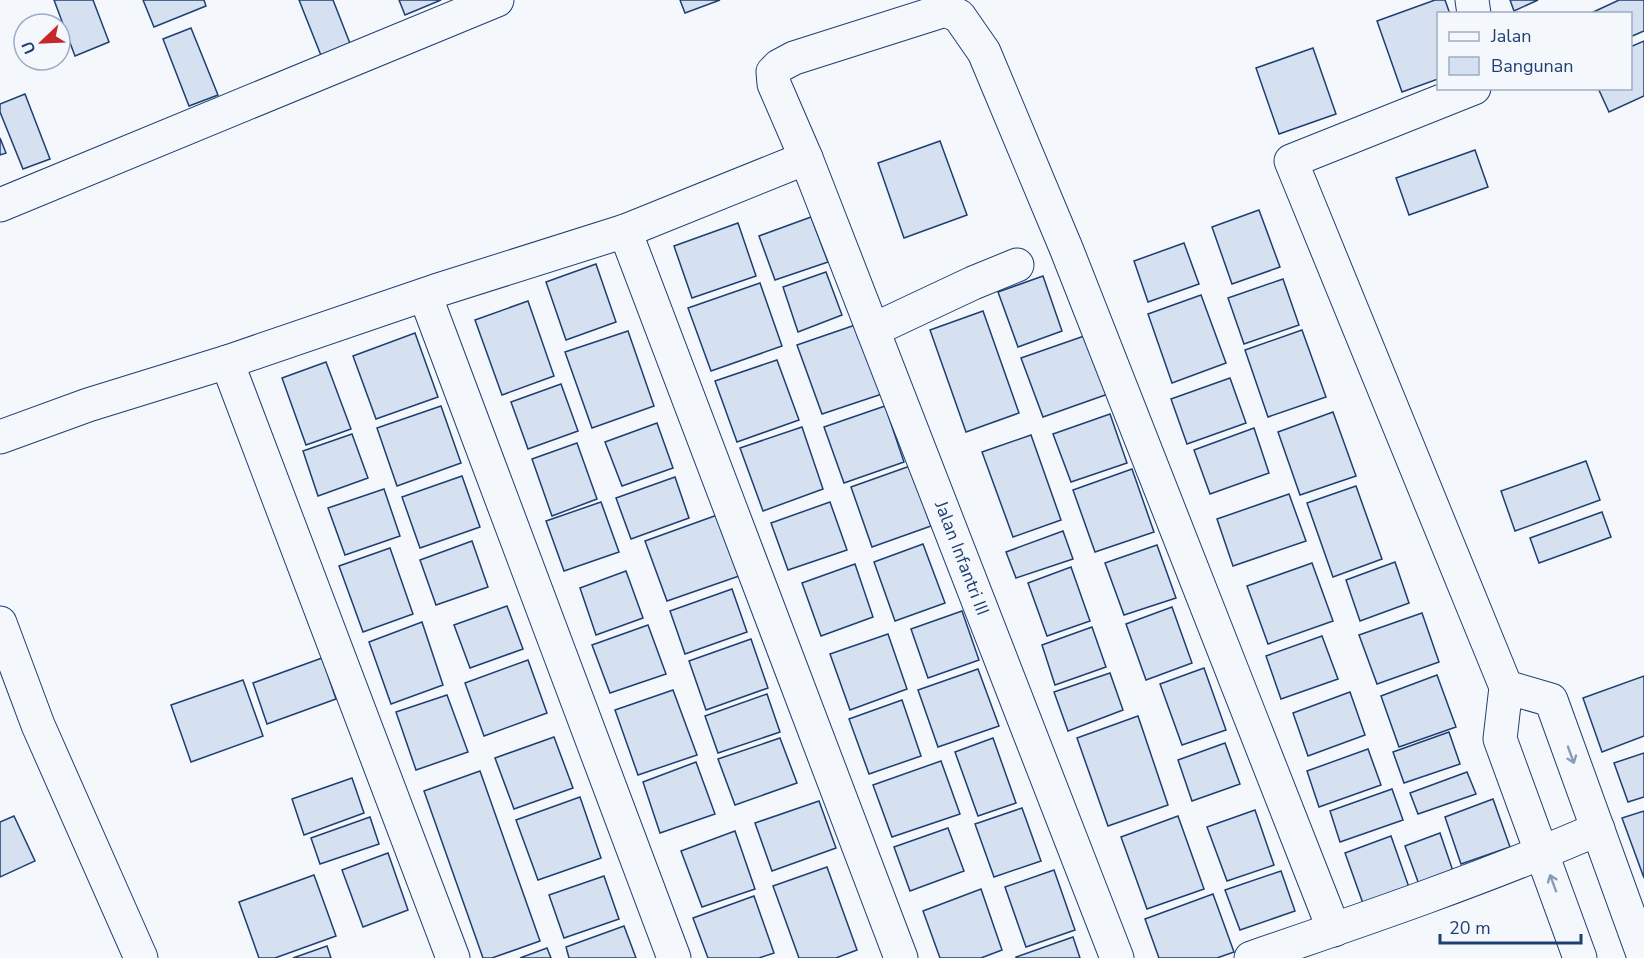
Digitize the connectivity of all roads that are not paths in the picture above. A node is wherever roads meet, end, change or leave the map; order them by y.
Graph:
1 (497, 0) edge
2 (1469, 90) edge
3 (806, 158) junction
4 (0, 205) edge
5 (625, 231) junction
6 (1017, 265) dead end
7 (425, 295) junction
8 (873, 330) junction
9 (226, 362) junction
10 (0, 437) edge
11 (0, 623) edge
12 (1506, 687) junction
13 (1598, 829) junction
14 (1542, 853) junction
15 (1334, 930) junction
16 (1644, 957) edge
17 (141, 958) edge
18 (453, 958) edge
19 (674, 958) edge
20 (901, 958) edge
21 (1117, 958) edge
22 (1251, 958) edge
23 (1580, 958) edge

1 - 4 street
2 - 12 street
3 - 5 street
3 - 8 street, Jalan Infantri III
3 - 15 street, Jalan Infantri III
5 - 7 street
5 - 20 street
6 - 8 street
7 - 9 street
7 - 19 street
8 - 21 street, Jalan Infantri III
9 - 10 street
9 - 18 street
11 - 17 street
12 -> 13 street
12 - 14 street
13 - 14 street
13 - 16 street
14 - 15 street
23 -> 14 street
15 - 22 street

